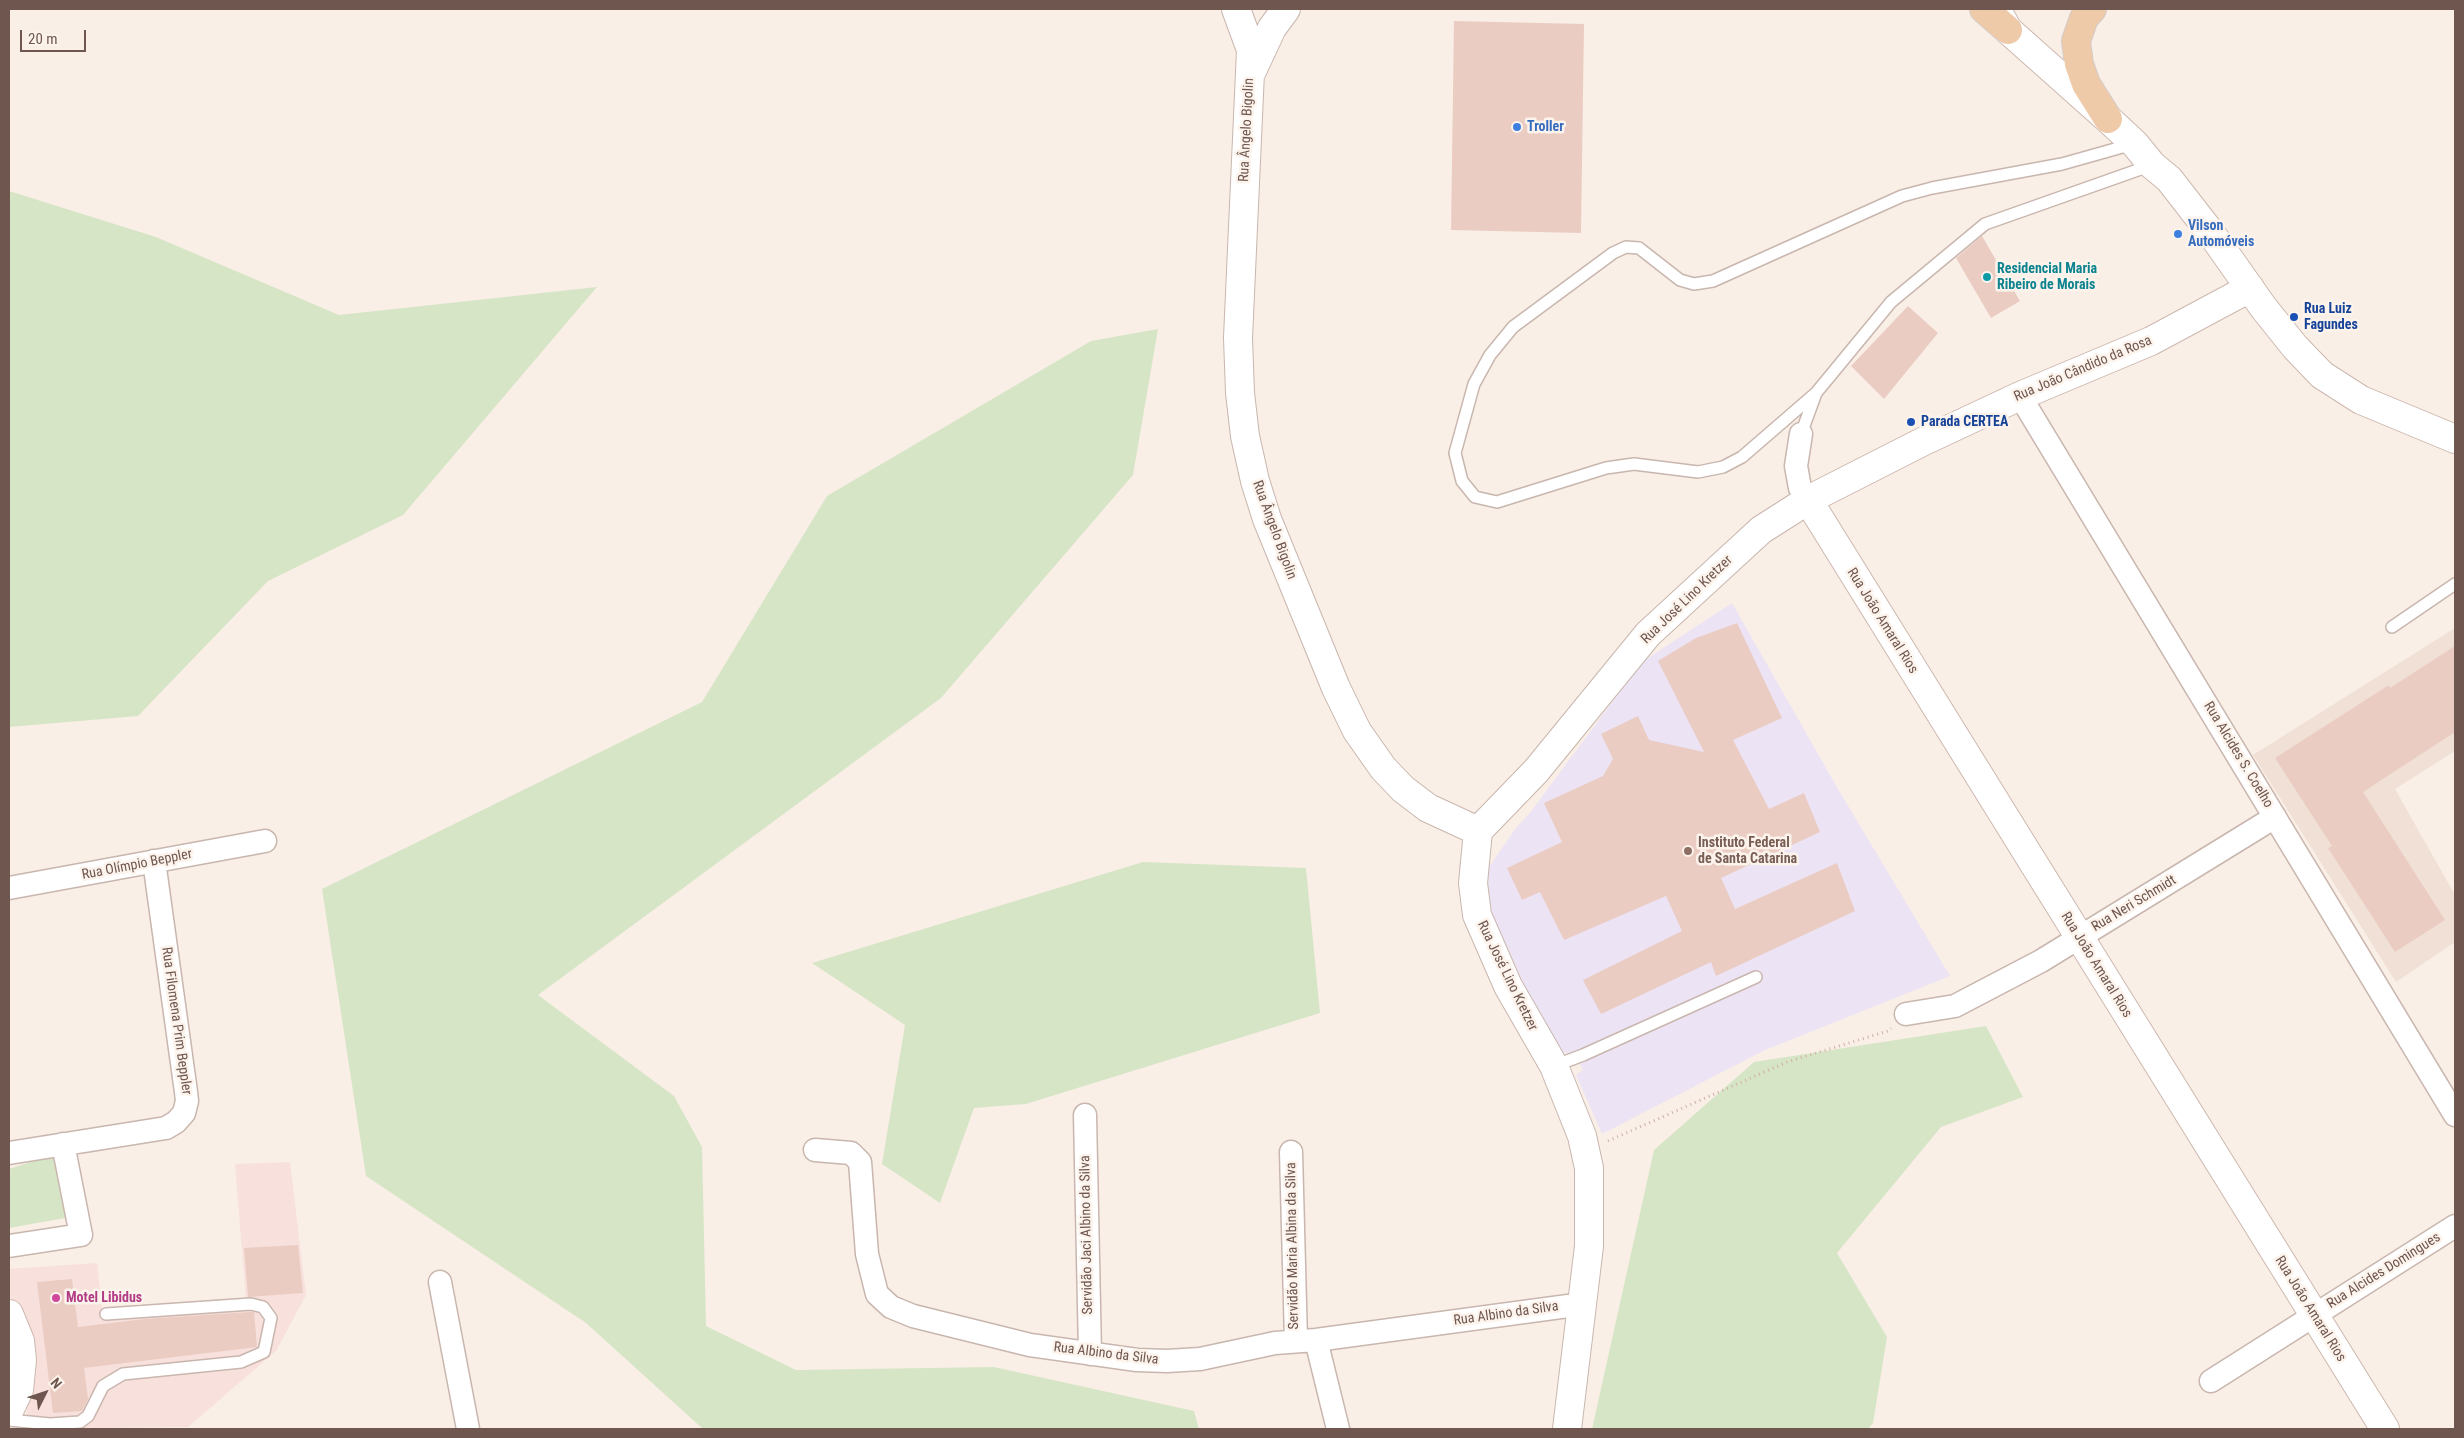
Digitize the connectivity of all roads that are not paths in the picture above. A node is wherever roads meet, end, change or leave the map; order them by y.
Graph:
1 (1236, 9) edge
2 (1286, 9) edge
3 (1984, 9) edge
4 (2092, 9) edge
5 (2002, 20) edge
6 (1250, 74) junction
7 (2108, 119) junction
8 (2134, 144) junction
9 (2152, 164) junction
10 (2250, 288) junction
11 (1816, 393) junction
12 (2020, 396) junction
13 (1801, 434) joint
14 (2455, 438) edge
15 (1808, 500) junction
16 (2455, 584) edge
17 (2392, 627) dead end
18 (2275, 817) junction
19 (1478, 831) junction
20 (265, 841) dead end
21 (154, 861) junction
22 (9, 888) edge
23 (2079, 938) junction
24 (1756, 977) dead end
25 (1906, 1014) road end
26 (1554, 1066) junction
27 (2455, 1115) edge
28 (1085, 1116) dead end
29 (63, 1144) junction
30 (815, 1150) dead end
31 (1291, 1152) dead end
32 (9, 1153) edge
33 (2455, 1226) edge
34 (9, 1246) edge
35 (440, 1282) dead end
36 (1583, 1304) junction
37 (9, 1314) edge
38 (106, 1314) dead end
39 (2314, 1316) junction
40 (1306, 1340) junction
41 (1090, 1354) junction
42 (2211, 1381) dead end
43 (9, 1411) edge
44 (9, 1420) edge
45 (468, 1429) edge
46 (1338, 1429) edge
47 (1567, 1429) edge
48 (2385, 1429) edge

1 - 6 main road, Rua Ângelo Bigolin
2 - 6 main road
3 - 5 main road
4 - 7 main road
5 - 7 main road
6 - 19 main road, Rua Ângelo Bigolin
7 - 8 main road
8 - 9 main road
8 - 11 lane
9 - 10 main road
9 - 11 lane
10 - 12 main road, Rua João Cândido da Rosa
10 - 14 main road
11 - 13 lane
12 - 15 main road, Rua João Cândido da Rosa
12 - 18 street, Rua Alcides S. Coelho
13 - 15 street
15 - 19 main road, Rua José Lino Kretzer
15 - 23 main road, Rua João Amaral Rios
16 - 17 lane
18 - 23 street, Rua Neri Schmidt
18 - 27 street, Rua Alcides S. Coelho
19 - 26 main road, Rua José Lino Kretzer
20 - 21 street, Rua Olímpio Beppler
21 - 22 street, Rua Olímpio Beppler
21 - 29 street, Rua Filomena Prim Beppler
23 - 25 street, Rua Neri Schmidt
23 - 39 main road, Rua João Amaral Rios
24 - 26 lane
26 - 36 main road, Rua José Lino Kretzer
28 - 41 street, Servidão Jaci Albino da Silva
29 - 32 street, Rua Filomena Prim Beppler
29 - 34 street
30 - 41 street, Rua Albino da Silva
31 - 40 street, Servidão Maria Albina da Silva
33 - 39 street, Rua Alcides Domingues
35 - 45 street
36 - 40 street, Rua Albino da Silva
36 - 47 main road, Rua José Lino Kretzer
37 - 43 main road
38 - 44 lane
39 - 42 street, Rua Alcides Domingues
39 - 48 main road, Rua João Amaral Rios
40 - 41 street, Rua Albino da Silva
40 - 46 street, Servidão Maria Albina da Silva

